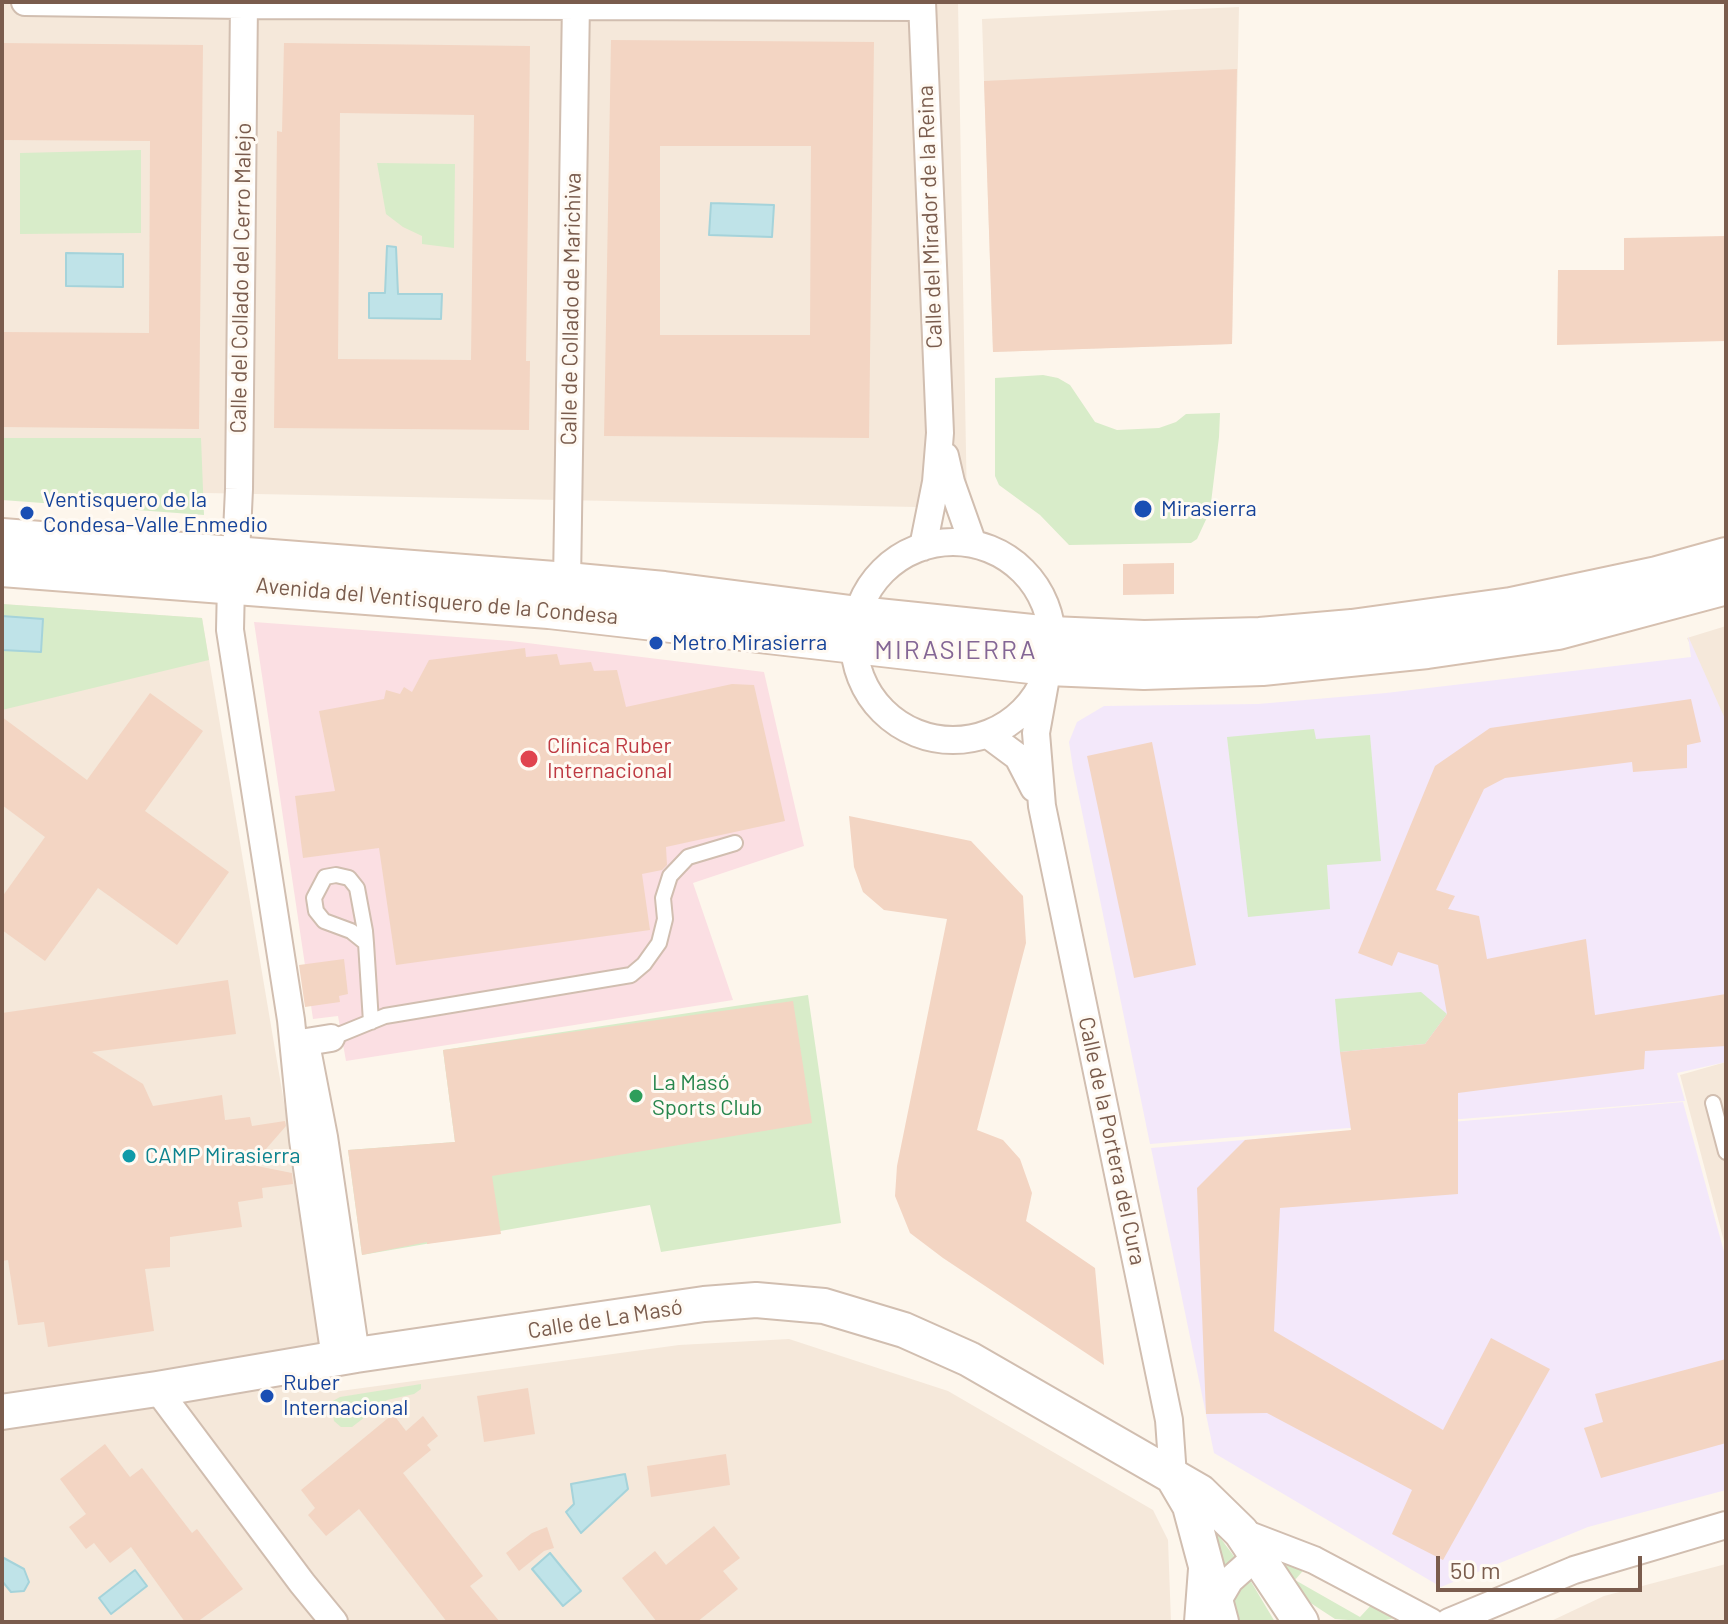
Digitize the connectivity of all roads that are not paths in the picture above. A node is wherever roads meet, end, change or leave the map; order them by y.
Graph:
1 (25, 2) edge
2 (576, 3) edge
3 (244, 4) edge
4 (922, 4) edge
5 (940, 433) junction
6 (2, 538) edge
7 (973, 544) junction
8 (923, 547) junction
9 (1726, 557) edge
10 (2, 567) edge
11 (233, 569) junction
12 (1726, 585) edge
13 (558, 595) junction
14 (856, 630) junction
15 (1050, 651) junction
16 (987, 734) junction
17 (1042, 806) junction
18 (735, 843) dead end
19 (366, 943) junction
20 (371, 1022) junction
21 (310, 1041) junction
22 (1713, 1103) dead end
23 (1726, 1152) edge
24 (345, 1357) junction
25 (157, 1389) junction
26 (2, 1412) edge
27 (1173, 1476) junction
28 (1726, 1525) edge
29 (1261, 1545) junction
30 (1213, 1618) edge
31 (334, 1622) edge
32 (1301, 1622) edge
33 (1431, 1622) edge
34 (1449, 1622) edge

1 - 3 street
2 - 3 street
2 - 4 street
2 - 13 street, Calle de Collado de Marichiva
3 - 11 street, Calle del Collado del Cerro Malejo
4 - 5 street, Calle del Mirador de la Reina
5 - 7 street, Calle del Mirador de la Reina
5 - 8 street, Calle del Mirador de la Reina
6 - 11 main road, Avenida del Ventisquero de la Condesa
7 - 8 street
7 - 15 street
8 - 14 street
9 - 15 main road, Avenida del Ventisquero de la Condesa
10 - 11 main road, Avenida del Ventisquero de la Condesa
11 - 13 main road, Avenida del Ventisquero de la Condesa
11 - 21 street, Calle del Collado del Cerro Malejo
12 - 15 main road, Avenida del Ventisquero de la Condesa
13 - 14 main road, Avenida del Ventisquero de la Condesa
14 - 15 main road, Avenida del Ventisquero de la Condesa
14 - 16 street
15 - 16 street
15 - 17 street, Calle de la Portera del Cura
16 - 17 street, Calle de la Portera del Cura
17 - 27 street, Calle de la Portera del Cura
18 - 20 lane
19 - 19 lane
19 - 20 lane
20 - 21 lane
21 - 24 street, Calle del Collado del Cerro Malejo
22 - 23 lane
24 - 25 street, Calle de La Masó
24 - 27 street, Calle de La Masó
25 - 26 street, Calle de La Masó
25 - 31 street
27 - 29 street, Calle de La Masó
27 - 30 street
28 - 34 street
29 - 30 street
29 - 32 street, Calle de La Masó
29 - 33 street

